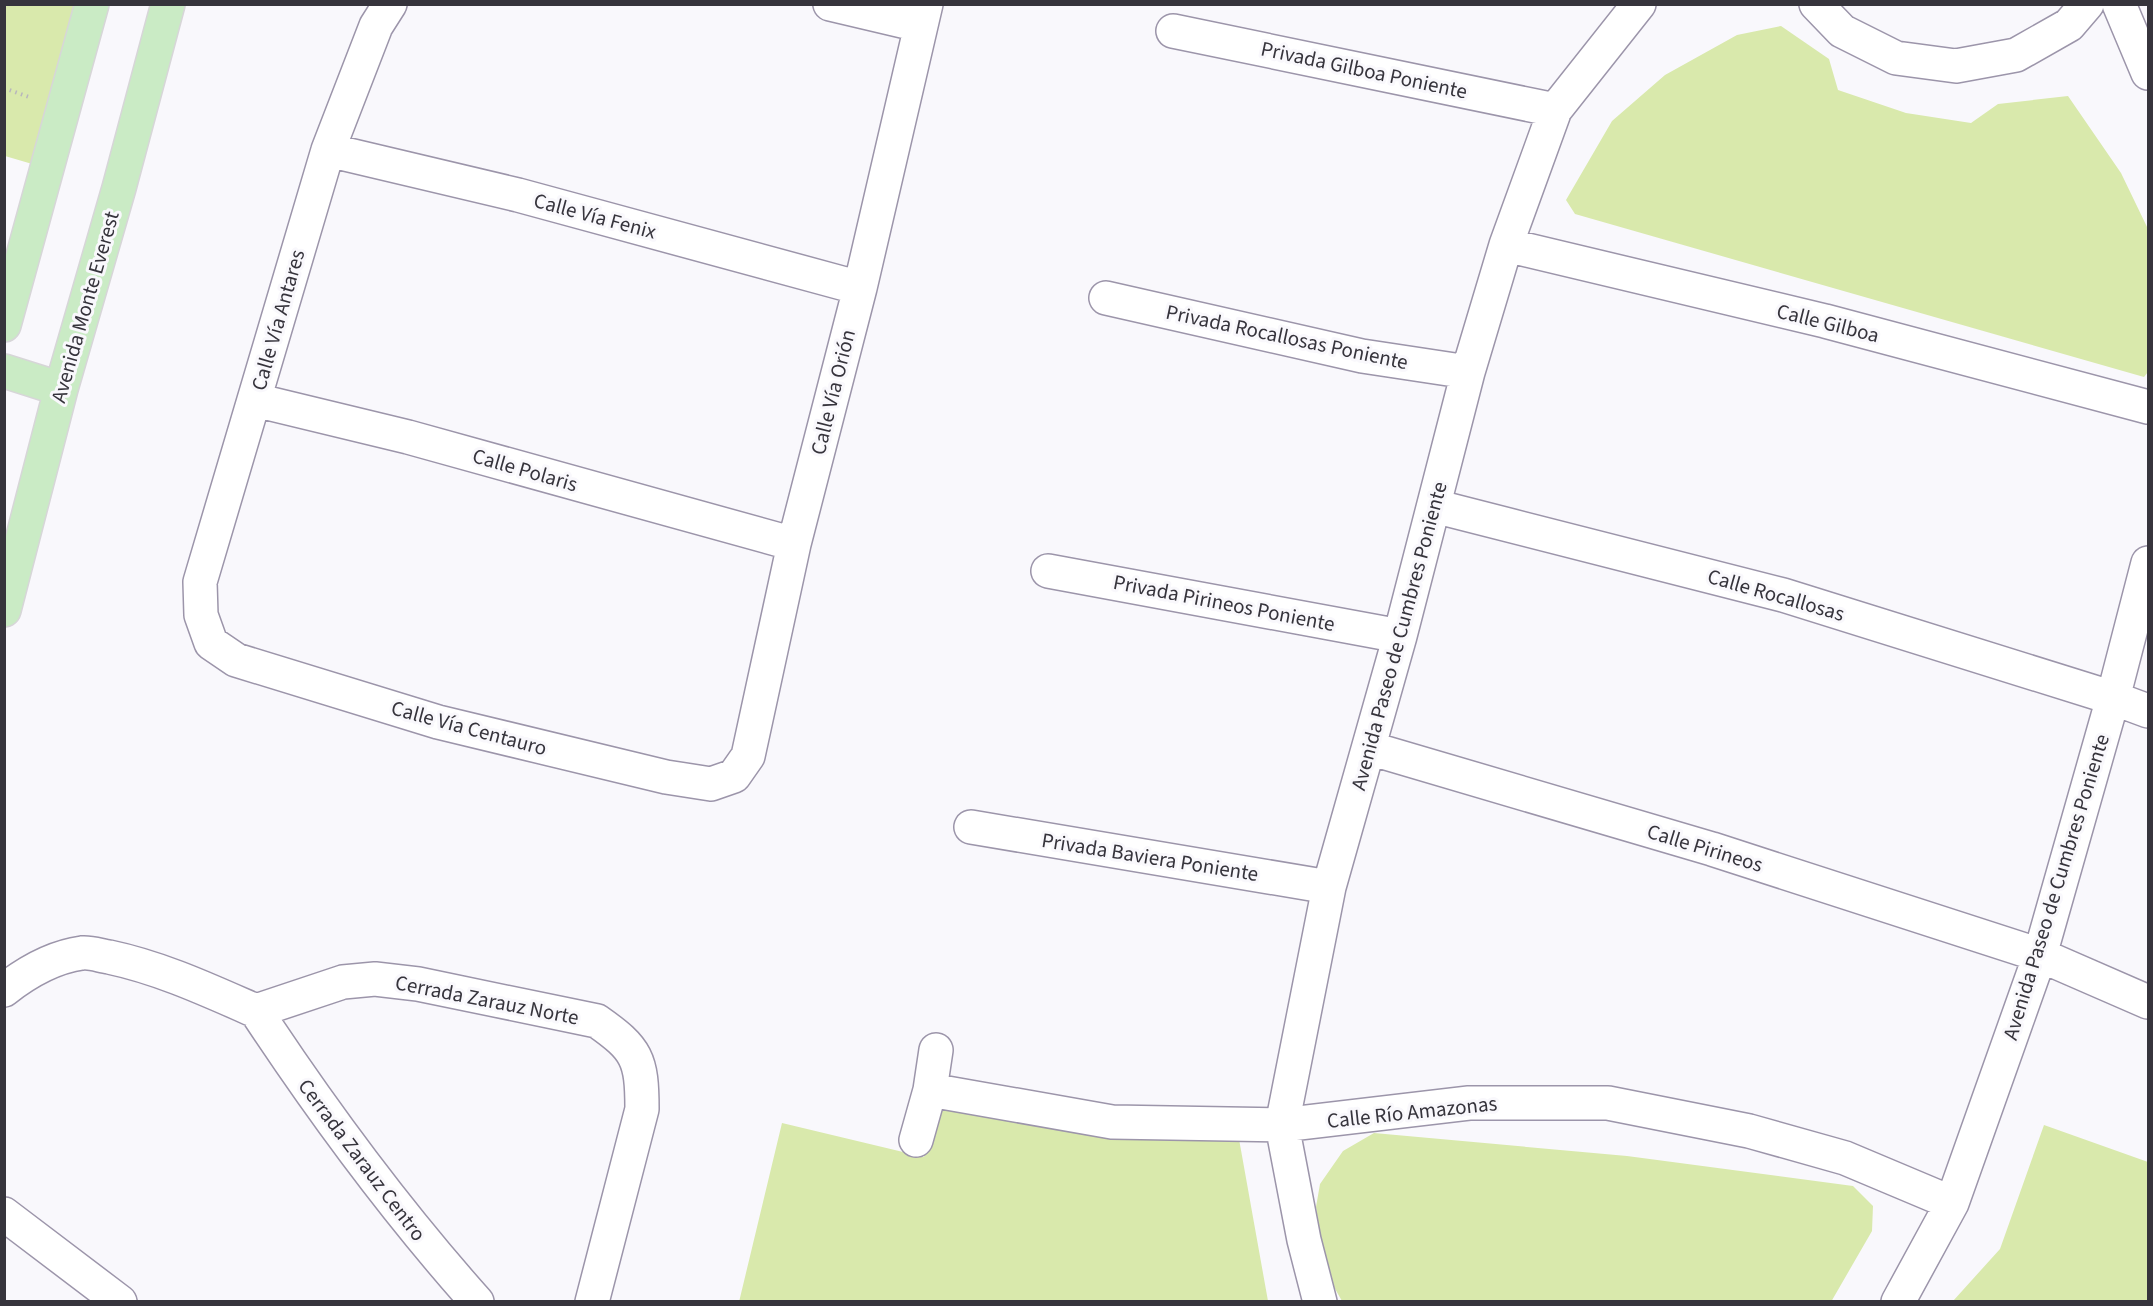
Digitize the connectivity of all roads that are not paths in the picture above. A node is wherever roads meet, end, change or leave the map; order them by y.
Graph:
1 (93, 4) edge
2 (168, 4) edge
3 (390, 4) edge
4 (830, 4) edge
5 (1639, 4) edge
6 (1816, 4) edge
7 (2087, 4) edge
8 (2119, 4) edge
9 (922, 15) edge
10 (1173, 31) dead end
11 (2148, 73) edge
12 (1555, 110) junction
13 (328, 150) junction
14 (1506, 245) junction
15 (860, 288) junction
16 (1106, 298) dead end
17 (4, 325) edge
18 (4, 371) edge
19 (1468, 372) junction
20 (61, 389) junction
21 (255, 400) junction
22 (2148, 407) edge
23 (1434, 506) junction
24 (794, 544) junction
25 (2148, 562) edge
26 (1048, 570) dead end
27 (4, 610) edge
28 (1400, 636) junction
29 (211, 643) joint
30 (2113, 698) junction
31 (2148, 711) edge
32 (1369, 748) junction
33 (734, 776) joint
34 (971, 827) dead end
35 (1329, 887) junction
36 (2040, 956) junction
37 (4, 990) edge
38 (2148, 1002) edge
39 (256, 1011) junction
40 (936, 1050) dead end
41 (930, 1090) junction
42 (1282, 1125) junction
43 (916, 1140) dead end
44 (1952, 1203) junction
45 (4, 1214) edge
46 (120, 1302) edge
47 (477, 1302) edge
48 (592, 1302) edge
49 (1320, 1302) edge
50 (1898, 1302) edge

1 - 17 main road
2 - 20 main road, Avenida Monte Everest
3 - 13 street, Calle Vía Antares
4 - 9 street
5 - 12 street, Avenida Paseo de Cumbres Poniente
6 - 7 street
8 - 11 street
9 - 15 street, Calle Vía Orión
10 - 12 street, Privada Gilboa Poniente
12 - 14 street, Avenida Paseo de Cumbres Poniente
13 - 15 street, Calle Vía Fenix
13 - 21 street, Calle Vía Antares
14 - 19 street, Avenida Paseo de Cumbres Poniente
14 - 22 street, Calle Gilboa
15 - 24 street, Calle Vía Orión
16 - 19 street, Privada Rocallosas Poniente
18 - 20 main road
19 - 23 street, Avenida Paseo de Cumbres Poniente
20 - 27 main road, Avenida Monte Everest
21 - 24 street, Calle Polaris
21 - 29 street, Calle Vía Antares
23 - 28 street, Avenida Paseo de Cumbres Poniente
23 - 30 street, Calle Rocallosas
24 - 33 street, Calle Vía Orión
25 - 30 street, Avenida Paseo de Cumbres Poniente
26 - 28 street, Privada Pirineos Poniente
28 - 32 street, Avenida Paseo de Cumbres Poniente
29 - 33 street, Calle Vía Centauro
30 - 31 street, Calle Rocallosas
30 - 36 street, Avenida Paseo de Cumbres Poniente
32 - 35 street, Avenida Paseo de Cumbres Poniente
32 - 36 street, Calle Pirineos
34 - 35 street, Privada Baviera Poniente
35 - 42 street, Avenida Paseo de Cumbres Poniente
36 - 38 street, Calle Pirineos
36 - 44 street, Avenida Paseo de Cumbres Poniente
37 - 39 street
39 - 47 street, Cerrada Zarauz Centro
39 - 48 street, Cerrada Zarauz Norte
40 - 41 street
41 - 42 street, Calle Río Amazonas
41 - 43 street
42 - 44 street, Calle Río Amazonas
42 - 49 street, Avenida Paseo de Cumbres Poniente
44 - 50 street, Avenida Paseo de Cumbres Poniente
45 - 46 street

